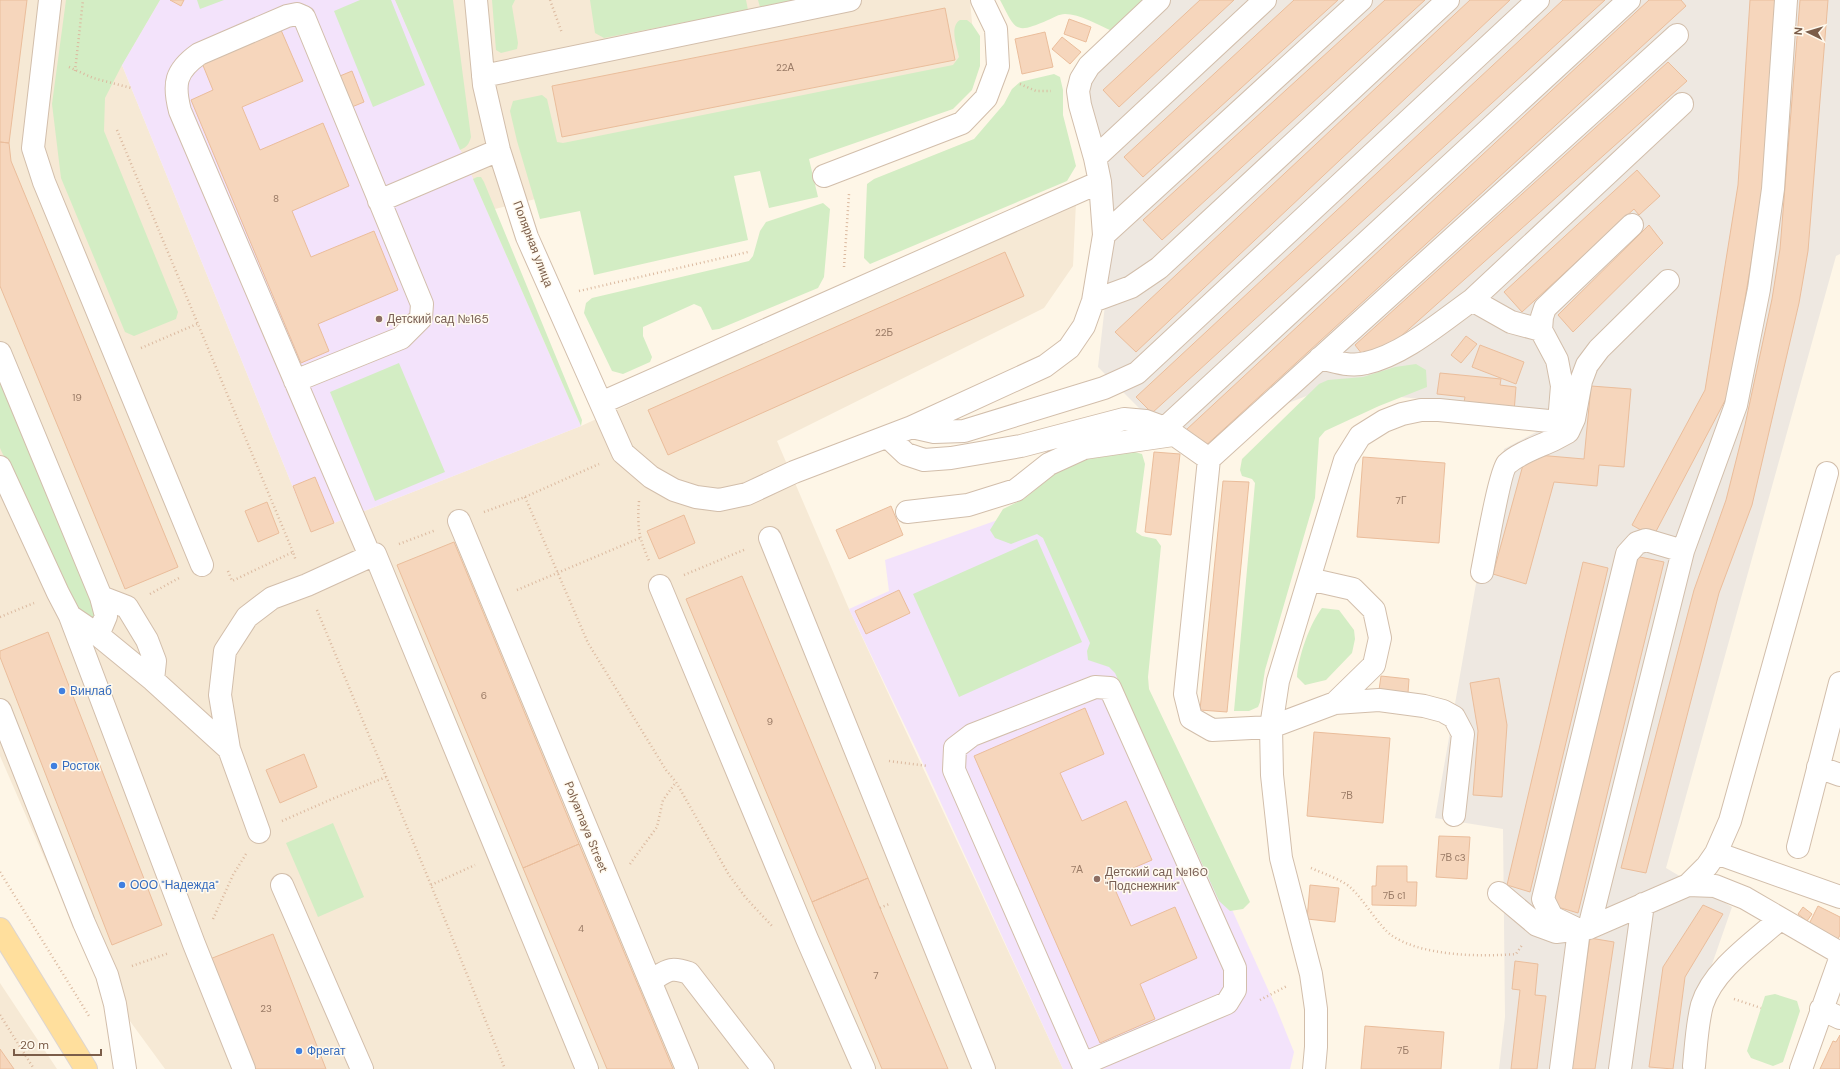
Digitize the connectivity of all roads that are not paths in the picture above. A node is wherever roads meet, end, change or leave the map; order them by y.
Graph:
1 (50, 0) edge
2 (476, 0) edge
3 (850, 0) edge
4 (982, 0) edge
5 (1159, 0) edge
6 (1265, 0) edge
7 (1361, 0) edge
8 (1448, 0) edge
9 (1538, 0) edge
10 (1629, 0) edge
11 (1786, 0) edge
12 (1677, 36) dead end
13 (483, 76) junction
14 (1682, 104) dead end
15 (499, 150) junction
16 (1095, 158) junction
17 (824, 176) dead end
18 (1100, 182) junction
19 (379, 201) junction
20 (1632, 225) dead end
21 (1104, 235) junction
22 (1668, 281) dead end
23 (1472, 300) junction
24 (1094, 301) junction
25 (1541, 330) junction
26 (0, 353) edge
27 (1320, 358) junction
28 (295, 381) junction
29 (601, 403) junction
30 (912, 427) junction
31 (1169, 431) junction
32 (1556, 431) junction
33 (888, 437) junction
34 (1208, 459) junction
35 (0, 468) edge
36 (1827, 473) dead end
37 (907, 512) dead end
38 (459, 521) dead end
39 (770, 538) dead end
40 (1683, 551) junction
41 (370, 556) junction
42 (202, 566) road end
43 (1482, 572) dead end
44 (1309, 579) junction
45 (660, 586) road end
46 (101, 597) junction
47 (70, 616) junction
48 (98, 635) junction
49 (153, 680) junction
50 (1840, 683) edge
51 (1335, 703) junction
52 (0, 710) edge
53 (1271, 727) junction
54 (229, 749) junction
55 (1818, 767) junction
56 (1840, 775) edge
57 (1454, 815) dead end
58 (259, 832) road end
59 (1798, 847) dead end
60 (1716, 853) junction
61 (282, 885) dead end
62 (1688, 885) junction
63 (1499, 894) dead end
64 (1840, 897) edge
65 (1643, 904) junction
66 (1780, 919) junction
67 (1584, 929) junction
68 (0, 930) edge
69 (1840, 953) edge
70 (1840, 959) edge
71 (650, 981) junction
72 (1831, 1014) edge
73 (1694, 1066) dead end
74 (1084, 1067) edge
75 (86, 1069) edge
76 (125, 1069) edge
77 (244, 1069) edge
78 (362, 1069) edge
79 (587, 1069) edge
80 (687, 1069) edge
81 (763, 1069) edge
82 (864, 1069) edge
83 (984, 1069) edge
84 (1314, 1069) edge
85 (1561, 1069) edge
86 (1620, 1069) edge
87 (1801, 1069) edge

1 - 42 street
2 - 13 street, Полярная улица
3 - 13 street
4 - 17 street
5 - 16 street
6 - 16 street
7 - 21 street
8 - 24 street
9 - 30 street
10 - 31 street
11 - 40 street
12 - 27 street
13 - 15 street, Полярная улица
14 - 23 street
15 - 19 street
15 - 29 street, Полярная улица
16 - 18 street
18 - 21 street
18 - 29 street
19 - 28 street
19 - 28 street
20 - 25 street
21 - 24 street
22 - 32 street
23 - 25 street
23 - 27 street
24 - 30 street
25 - 32 street
26 - 46 street
27 - 34 street
28 - 41 street
29 - 33 street, Полярная улица
30 - 33 street
31 - 33 street
31 - 34 street
31 - 37 street
32 - 43 street
32 - 44 street
34 - 53 street
35 - 47 street
36 - 60 street
38 - 71 street, Polyarnaya Street
39 - 83 street
40 - 67 street
40 - 67 street
41 - 54 street
41 - 79 street
44 - 51 street
44 - 53 street
45 - 82 street
46 - 48 street
46 - 49 street
47 - 48 street
47 - 77 street
48 - 49 street
49 - 54 street
50 - 55 street
51 - 53 street
51 - 57 street
52 - 76 street
53 - 84 street
54 - 58 street
55 - 56 street
55 - 59 street
60 - 62 street
60 - 64 street
61 - 78 street
62 - 65 street
62 - 66 street
63 - 67 street
65 - 67 street
65 - 86 street
66 - 69 street
66 - 73 street
67 - 85 street
68 - 75 main road
70 - 72 street
71 - 80 street, Polyarnaya Street
71 - 81 street
72 - 87 street
74 - 74 street

